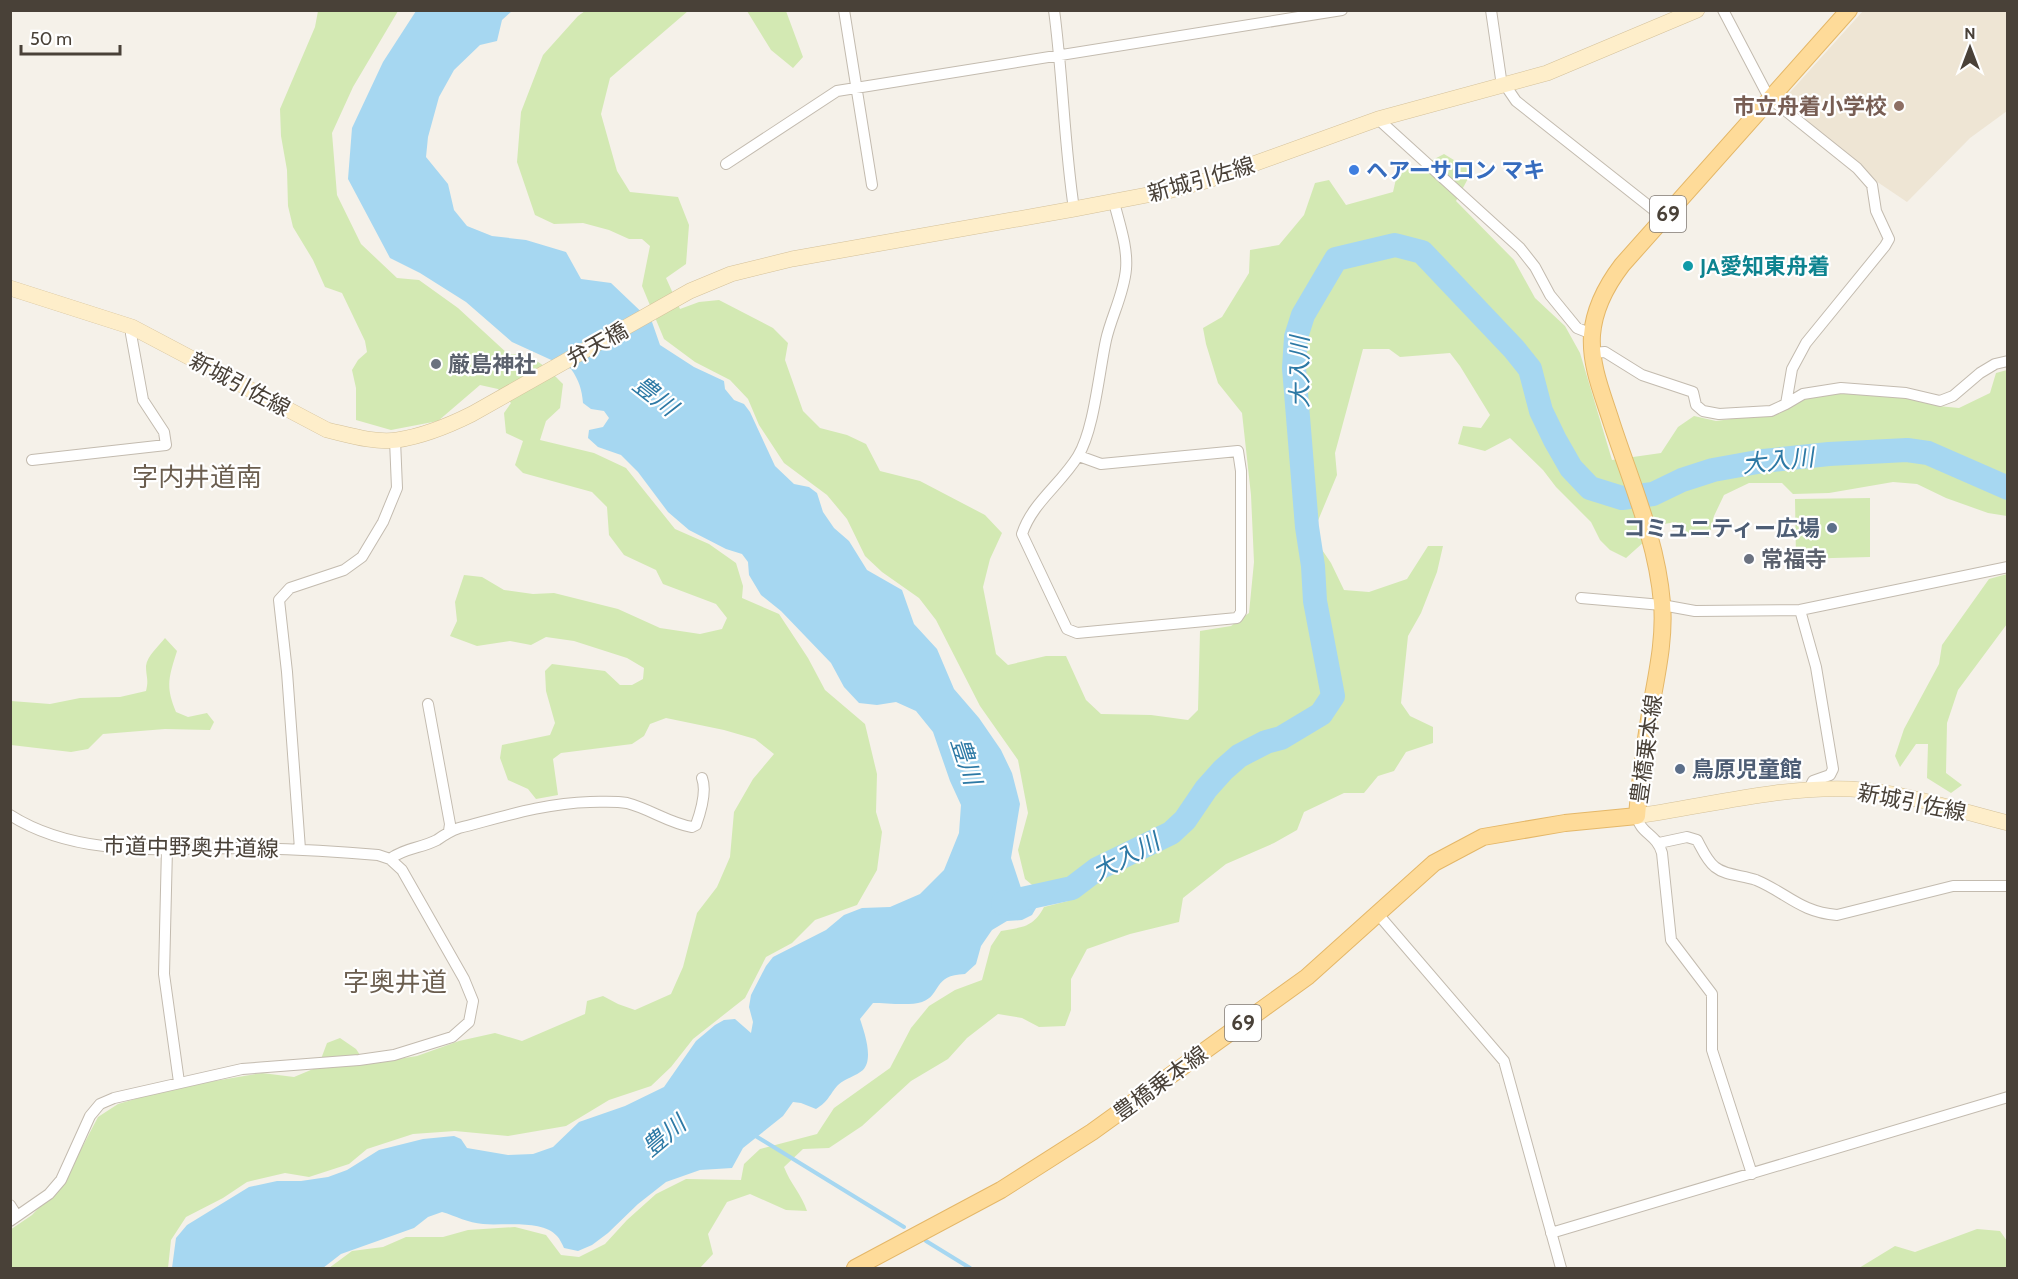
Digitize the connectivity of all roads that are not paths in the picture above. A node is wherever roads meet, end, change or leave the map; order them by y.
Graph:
1 (844, 10) edge
2 (1054, 10) edge
3 (1342, 10) edge
4 (1491, 10) edge
5 (1697, 10) edge
6 (1723, 10) edge
7 (1849, 10) edge
8 (1060, 55) junction
9 (1504, 85) junction
10 (856, 88) junction
11 (1771, 99) junction
12 (1378, 119) junction
13 (726, 164) dead end
14 (872, 185) dead end
15 (1114, 202) junction
16 (1074, 210) junction
17 (1664, 218) junction
18 (10, 288) edge
19 (690, 291) joint
20 (132, 327) junction
21 (1592, 334) junction
22 (1592, 352) junction
23 (2007, 361) edge
24 (1785, 404) junction
25 (472, 414) joint
26 (395, 440) junction
27 (1079, 456) junction
28 (32, 460) dead end
29 (2007, 567) edge
30 (1581, 598) dead end
31 (1662, 605) junction
32 (1800, 610) junction
33 (428, 704) dead end
34 (702, 778) dead end
35 (1809, 789) junction
36 (10, 815) edge
37 (1637, 816) junction
38 (2007, 823) edge
39 (449, 831) junction
40 (1659, 843) junction
41 (167, 848) junction
42 (300, 849) junction
43 (390, 859) junction
44 (2007, 886) edge
45 (1377, 913) junction
46 (179, 1082) junction
47 (2007, 1097) edge
48 (1752, 1174) junction
49 (10, 1205) edge
50 (14, 1218) edge
51 (1551, 1233) junction
52 (855, 1269) edge
53 (1561, 1269) edge

1 - 10 street
2 - 8 street
3 - 8 street
4 - 9 street
5 - 9 main road, 新城引佐線
6 - 11 street
7 - 11 main road, 豊橋乗本線 / 69
8 - 10 street
8 - 16 street
9 - 12 main road, 新城引佐線
9 - 17 street
10 - 13 street
10 - 14 street
11 - 17 main road, 豊橋乗本線 / 69
11 - 24 street
12 - 15 main road, 新城引佐線
12 - 21 street
15 - 16 main road, 新城引佐線
15 - 27 street
16 - 19 main road, 新城引佐線
17 - 21 main road, 豊橋乗本線 / 69
18 - 20 main road, 新城引佐線
19 - 25 main road, 弁天橋
20 - 26 main road, 新城引佐線
20 - 28 street
21 - 22 main road, 豊橋乗本線 / 69
22 - 24 street
22 - 31 main road, 豊橋乗本線 / 69
23 - 24 street
25 - 26 main road, 新城引佐線
26 - 42 street
27 - 27 street
29 - 32 street
30 - 31 street
31 - 32 street
31 - 37 main road, 豊橋乗本線 / 69
32 - 35 street
33 - 39 street
34 - 39 street
35 - 37 main road, 新城引佐線
35 - 38 main road, 新城引佐線
36 - 41 street, 市道中野奥井道線
37 - 40 street
37 - 45 main road, 豊橋乗本線 / 69
39 - 43 street
40 - 44 street
40 - 48 street
41 - 42 street, 市道中野奥井道線
41 - 46 street
42 - 43 street, 市道中野奥井道線
43 - 46 street
45 - 51 street
45 - 52 main road, 豊橋乗本線 / 69
46 - 50 street
47 - 48 street
48 - 51 street
49 - 50 street
51 - 53 street

